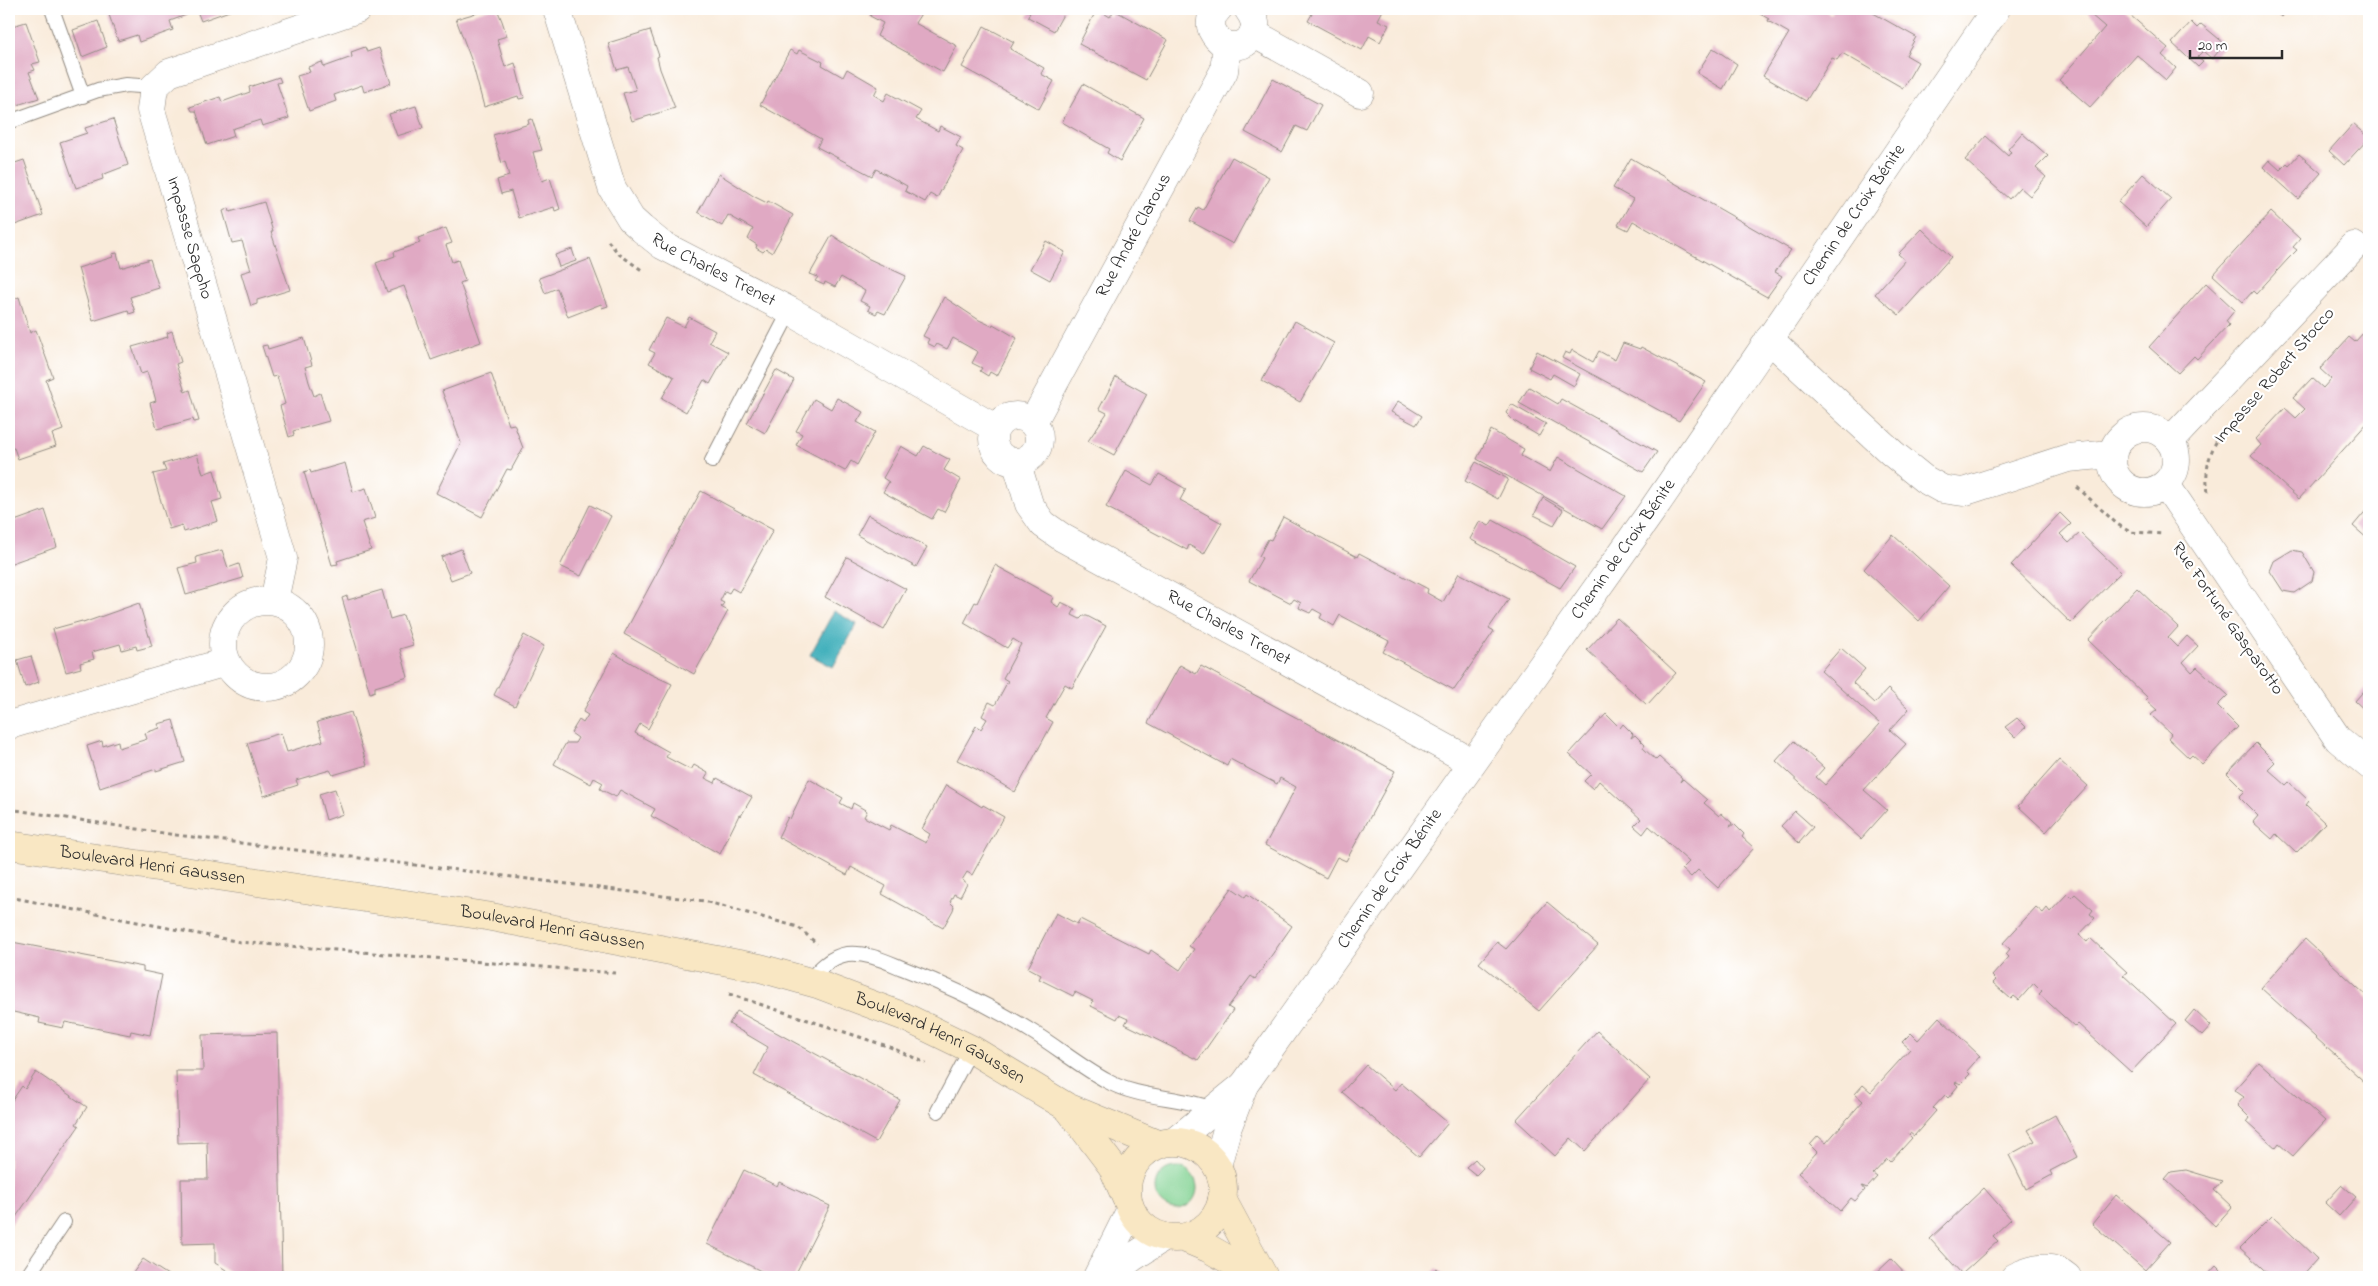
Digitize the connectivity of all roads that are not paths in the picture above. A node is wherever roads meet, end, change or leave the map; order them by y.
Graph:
1 (52, 9) edge
2 (357, 9) edge
3 (557, 9) edge
4 (1996, 9) edge
5 (1212, 10) edge
6 (1251, 21) edge
7 (1227, 46) junction
8 (154, 87) junction
9 (1360, 93) dead end
10 (83, 96) junction
11 (9, 122) edge
12 (2354, 246) dead end
13 (790, 310) junction
14 (1769, 339) junction
15 (1033, 422) junction
16 (995, 428) junction
17 (2170, 441) junction
18 (2112, 454) junction
19 (712, 461) dead end
20 (1017, 464) junction
21 (2166, 485) junction
22 (274, 601) junction
23 (226, 662) junction
24 (9, 725) edge
25 (1471, 764) junction
26 (2369, 765) edge
27 (9, 845) edge
28 (808, 982) junction
29 (971, 1049) junction
30 (1244, 1085) junction
31 (1067, 1107) junction
32 (1213, 1109) junction
33 (938, 1111) dead end
34 (1166, 1143) junction
35 (1217, 1166) junction
36 (1222, 1199) junction
37 (1128, 1204) junction
38 (64, 1222) dead end
39 (1174, 1238) junction
40 (28, 1277) edge
41 (1097, 1277) edge
42 (1107, 1277) edge
43 (1259, 1277) edge
44 (1264, 1277) edge
45 (2015, 1277) edge
46 (2067, 1277) edge

1 - 10 lane
2 - 8 street
3 - 13 street, Rue Charles Trenet
4 - 14 street, Chemin de Croix Bénite
5 - 7 street
6 - 7 street
6 - 9 street
7 - 15 street, Rue André Clarous
8 - 10 lane
8 - 22 street, Impasse Sappho
10 - 11 lane
12 - 17 street, Impasse Robert Stocco
13 - 16 street, Rue Charles Trenet
13 - 19 lane
14 - 18 street
14 - 25 street, Chemin de Croix Bénite
15 - 16 street
15 - 20 street
16 - 20 street
17 - 18 street
17 - 21 street
18 - 21 street
20 - 25 street, Rue Charles Trenet
21 - 26 street, Rue Fortuné Gasparotto
22 - 23 street
22 - 23 street
23 - 24 street
25 - 30 street, Chemin de Croix Bénite
27 - 28 street, Boulevard Henri Gaussen
28 - 29 street, Boulevard Henri Gaussen
28 - 32 lane
29 - 31 street, Boulevard Henri Gaussen
29 - 33 lane
30 - 32 street, Chemin de Croix Bénite
30 - 35 street, Chemin de Croix Bénite
31 - 34 street, Boulevard Henri Gaussen
31 - 37 street, Boulevard Henri Gaussen
32 - 34 street, Chemin de Croix Bénite
34 - 35 street, Boulevard Henri Gaussen
34 - 37 street
35 - 36 street
36 - 39 street
36 - 44 street
37 - 39 street, Boulevard Henri Gaussen
37 - 41 street
38 - 40 lane
39 - 42 street
39 - 43 street, Boulevard Henri Gaussen
45 - 46 street

